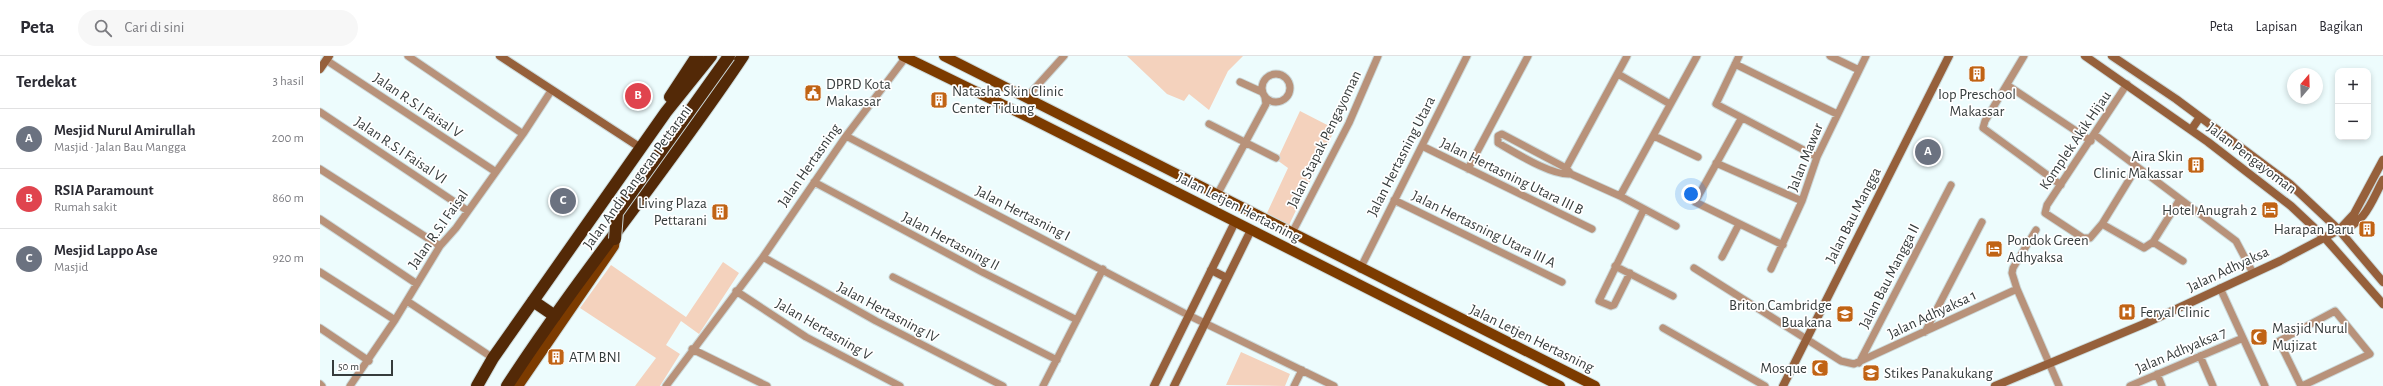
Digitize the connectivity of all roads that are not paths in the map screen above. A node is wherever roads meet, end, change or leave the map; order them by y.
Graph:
1 (408, 56) edge
2 (500, 56) edge
3 (697, 56) edge
4 (702, 56) edge
5 (711, 56) edge
6 (730, 56) edge
7 (743, 56) edge
8 (944, 56) edge
9 (1064, 56) edge
10 (1378, 56) edge
11 (1467, 56) edge
12 (1528, 56) edge
13 (1627, 56) edge
14 (1697, 56) edge
15 (1739, 56) edge
16 (1830, 56) edge
17 (1866, 56) edge
18 (1949, 56) edge
19 (2024, 56) edge
20 (2085, 56) edge
21 (2112, 56) edge
22 (904, 57) edge
23 (327, 58) edge
24 (1735, 64) junction
25 (320, 69) edge
26 (1859, 70) junction
27 (1618, 74) junction
28 (1240, 82) dead end
29 (2127, 84) junction
30 (2007, 85) junction
31 (551, 91) junction
32 (1026, 98) junction
33 (1670, 104) junction
34 (320, 112) edge
35 (666, 112) junction
36 (1837, 114) junction
37 (2200, 117) junction
38 (1741, 119) junction
39 (1209, 124) dead end
40 (2191, 130) junction
41 (524, 134) junction
42 (846, 136) junction
43 (1654, 136) junction
44 (2093, 138) junction
45 (1245, 142) junction
46 (644, 143) junction
47 (1422, 146) junction
48 (1129, 151) junction
49 (1698, 157) dead end
50 (1817, 157) junction
51 (1276, 158) dead end
52 (2383, 160) edge
53 (1716, 163) junction
54 (1123, 166) junction
55 (2137, 167) junction
56 (320, 168) edge
57 (1468, 169) junction
58 (496, 172) junction
59 (1567, 172) junction
60 (2383, 180) edge
61 (814, 182) junction
62 (1951, 185) dead end
63 (2061, 185) junction
64 (1217, 195) junction
65 (1620, 196) junction
66 (2180, 199) junction
67 (1394, 200) junction
68 (1802, 201) junction
69 (1644, 209) junction
70 (468, 211) junction
71 (320, 219) edge
72 (1235, 222) junction
73 (1982, 222) dead end
74 (1739, 224) junction
75 (2102, 224) junction
76 (1676, 226) dead end
77 (1251, 230) junction
78 (1592, 230) dead end
79 (2036, 230) dead end
80 (2339, 230) junction
81 (1292, 233) junction
82 (2324, 237) junction
83 (615, 239) junction
84 (2153, 242) junction
85 (1783, 245) junction
86 (440, 246) junction
87 (763, 257) junction
88 (1722, 257) dead end
89 (2183, 261) dead end
90 (1615, 266) junction
91 (1694, 268) dead end
92 (1103, 269) junction
93 (1360, 269) junction
94 (1772, 269) dead end
95 (1211, 270) junction
96 (320, 272) edge
97 (1630, 273) junction
98 (2253, 273) junction
99 (893, 277) dead end
100 (1227, 278) junction
101 (1562, 282) dead end
102 (2383, 282) edge
103 (417, 284) junction
104 (2220, 288) junction
105 (2017, 289) junction
106 (736, 291) junction
107 (1673, 296) dead end
108 (407, 301) junction
109 (533, 301) junction
110 (2383, 304) edge
111 (1188, 315) junction
112 (555, 316) junction
113 (395, 320) junction
114 (1077, 320) junction
115 (1204, 322) junction
116 (1476, 327) junction
117 (320, 328) edge
118 (1663, 328) dead end
119 (1925, 332) junction
120 (1806, 338) junction
121 (2243, 338) junction
122 (1469, 341) junction
123 (692, 349) junction
124 (2200, 356) junction
125 (493, 358) junction
126 (1057, 360) junction
127 (369, 361) junction
128 (1859, 364) junction
129 (2049, 365) junction
130 (1302, 370) junction
131 (2157, 374) junction
132 (320, 384) edge
133 (1155, 385) edge
134 (322, 386) edge
135 (350, 386) edge
136 (477, 386) edge
137 (507, 386) edge
138 (514, 386) edge
139 (518, 386) edge
140 (666, 386) edge
141 (767, 386) edge
142 (900, 386) edge
143 (1003, 386) edge
144 (1044, 386) edge
145 (1174, 386) edge
146 (1294, 386) edge
147 (1334, 386) edge
148 (1560, 386) edge
149 (1595, 386) edge
150 (1765, 386) edge
151 (1783, 386) edge
152 (1995, 386) edge
153 (2059, 386) edge
154 (2130, 386) edge
155 (2162, 386) edge
156 (2213, 386) edge
157 (2265, 386) edge
158 (2301, 386) edge

1 - 41 street
2 - 31 street
3 - 46 highway, Jalan Andi Pangeran Pettarani
4 - 35 highway
5 - 35 highway, Jalan Andi Pangeran Pettarani
6 - 83 highway, bridge
7 - 83 highway, Jalan Andi Pangeran Pettarani
8 - 32 main road, Jalan Letjen Hertasning
9 - 32 street
10 - 81 street, Jalan Stapak Pengayoman
11 - 47 street, Jalan Hertasning Utara
12 - 57 street
13 - 27 street
14 - 33 street
15 - 24 street
16 - 26 street
17 - 26 street, Jalan Mawar
18 - 120 street, Jalan Bau Mangga
19 - 30 street
20 - 29 street, Jalan Pengayoman
21 - 37 street, Jalan Pengayoman
22 - 42 street, Jalan Hertasning
22 - 54 main road, Jalan Letjen Hertasning
23 - 25 street
23 - 58 street, Jalan R.S.I Faisal V
24 - 36 street
24 - 38 street
26 - 36 street, Jalan Mawar
27 - 33 street
27 - 59 street
28 - 45 street
29 - 40 street, Jalan Pengayoman
29 - 44 street, Komplek Akik Hijau
30 - 44 street
30 - 63 street
31 - 41 street, Jalan R.S.I Faisal
31 - 46 street
32 - 48 main road, Jalan Letjen Hertasning
33 - 43 street
34 - 70 street, Jalan R.S.I Faisal VI
35 - 46 highway, Jalan Andi Pangeran Pettarani
36 - 50 street, Jalan Mawar
37 - 40 street
37 - 80 street, Jalan Pengayoman
38 - 50 street
38 - 53 street
39 - 45 street
40 - 82 street, Jalan Pengayoman
41 - 58 street, Jalan R.S.I Faisal
42 - 61 street, Jalan Hertasning
42 - 92 street, Jalan Hertasning I
43 - 49 street
43 - 65 street
44 - 55 street
44 - 63 street, Komplek Akik Hijau
45 - 51 street
45 - 64 street
46 - 109 highway, Jalan Andi Pangeran Pettarani
47 - 57 street, Jalan Hertasning Utara III B
47 - 67 street, Jalan Hertasning Utara
48 - 54 main road
48 - 64 main road, Jalan Letjen Hertasning
50 - 68 street, Jalan Mawar
52 - 80 street, Jalan Adhyaksa
53 - 68 street
53 - 74 street
54 - 72 main road, Jalan Letjen Hertasning
55 - 66 street
55 - 75 street
56 - 86 street
57 - 78 street, Jalan Hertasning Utara III B
58 - 70 street, Jalan R.S.I Faisal
59 - 59 street
59 - 65 street
60 - 80 street, Jalan Adhyaksa
61 - 87 street, Jalan Hertasning
61 - 114 street, Jalan Hertasning II
62 - 128 street, Jalan Bau Mangga II
63 - 75 street, Komplek Akik Hijau
64 - 81 main road, Jalan Letjen Hertasning
65 - 69 street
66 - 84 street
66 - 98 street
67 - 93 street, Jalan Hertasning Utara
67 - 101 street, Jalan Hertasning Utara III A
68 - 85 street, Jalan Mawar
69 - 76 street
69 - 90 street
70 - 86 street, Jalan R.S.I Faisal
71 - 103 street
72 - 77 main road, Jalan Letjen Hertasning
72 - 95 street
73 - 119 street
74 - 85 street
74 - 88 street
75 - 84 street
77 - 100 street
77 - 122 main road, Jalan Letjen Hertasning
79 - 105 street
80 - 82 street, Jalan Adhyaksa
80 - 102 street, Jalan Pengayoman
81 - 93 main road, Jalan Letjen Hertasning
82 - 98 street, Jalan Adhyaksa
82 - 110 street, Jalan Pengayoman
83 - 112 highway, Jalan Andi Pangeran Pettarani
83 - 138 highway
83 - 139 main road
84 - 89 street
85 - 94 street, Jalan Mawar
86 - 103 street, Jalan R.S.I Faisal
87 - 106 street, Jalan Hertasning
87 - 143 street, Jalan Hertasning IV
90 - 97 street
90 - 97 street
91 - 120 street
92 - 111 street, Jalan Hertasning I
92 - 114 street
93 - 116 main road, Jalan Letjen Hertasning
95 - 100 street
95 - 111 street
96 - 113 street
97 - 107 street
98 - 104 street, Jalan Adhyaksa
99 - 126 street
100 - 115 street
103 - 108 street, Jalan R.S.I Faisal
104 - 121 street
104 - 129 street, Jalan Adhyaksa
105 - 119 street, Jalan Adhyaksa 1
105 - 129 street
106 - 123 street, Jalan Hertasning
106 - 142 street, Jalan Hertasning V
108 - 113 street, Jalan R.S.I Faisal
108 - 125 street
109 - 112 highway
109 - 125 highway, Jalan Andi Pangeran Pettarani
111 - 115 street, Jalan Hertasning I
111 - 133 street
112 - 137 highway, Jalan Andi Pangeran Pettarani
113 - 127 street, Jalan R.S.I Faisal
114 - 126 street
115 - 130 street, Jalan Hertasning I
115 - 145 street
116 - 122 main road
116 - 149 main road, Jalan Letjen Hertasning
117 - 127 street
118 - 150 street
119 - 128 street, Jalan Adhyaksa 1
120 - 128 street
120 - 151 street, Jalan Bau Mangga
121 - 124 street, Jalan Adhyaksa 7
121 - 157 street
122 - 148 main road, Jalan Letjen Hertasning
123 - 140 street, Jalan Hertasning
123 - 141 street
124 - 131 street, Jalan Adhyaksa 7
124 - 156 street
125 - 136 highway, Jalan Andi Pangeran Pettarani
126 - 144 street
127 - 135 street, Jalan R.S.I Faisal
129 - 152 street, Jalan Adhyaksa
129 - 153 street
130 - 146 street
130 - 147 street, Jalan Hertasning I
131 - 154 street, Jalan Adhyaksa 7
131 - 155 street
132 - 134 street
158 - 158 street

